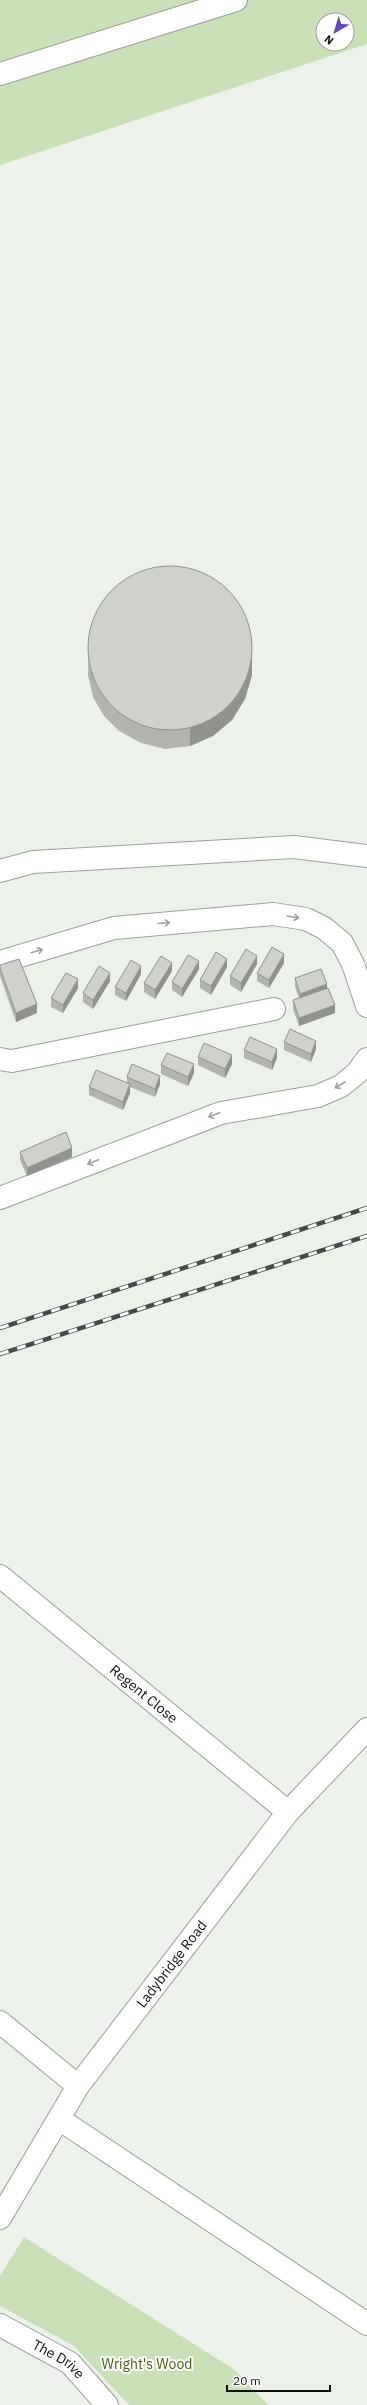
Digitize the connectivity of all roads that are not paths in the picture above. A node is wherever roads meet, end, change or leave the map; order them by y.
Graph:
1 (236, 0) edge
2 (0, 74) edge
3 (367, 856) edge
4 (0, 871) edge
5 (0, 962) edge
6 (367, 1006) edge
7 (274, 1009) dead end
8 (0, 1059) edge
9 (367, 1059) edge
10 (0, 1198) edge
11 (0, 1576) edge
12 (367, 1729) edge
13 (288, 1812) junction
14 (0, 2022) edge
15 (78, 2086) junction
16 (59, 2119) junction
17 (0, 2218) edge
18 (367, 2324) edge
19 (0, 2325) edge
20 (107, 2405) edge

1 - 2 street
3 - 4 street
5 -> 6 street
7 - 8 street
9 -> 10 street
11 - 13 street, Regent Close
12 - 13 street, Ladybridge Road
13 - 15 street, Ladybridge Road
14 - 15 street
15 - 16 street, Ladybridge Road
16 - 17 street, Ladybridge Road
16 - 18 street
19 - 20 street, The Drive

